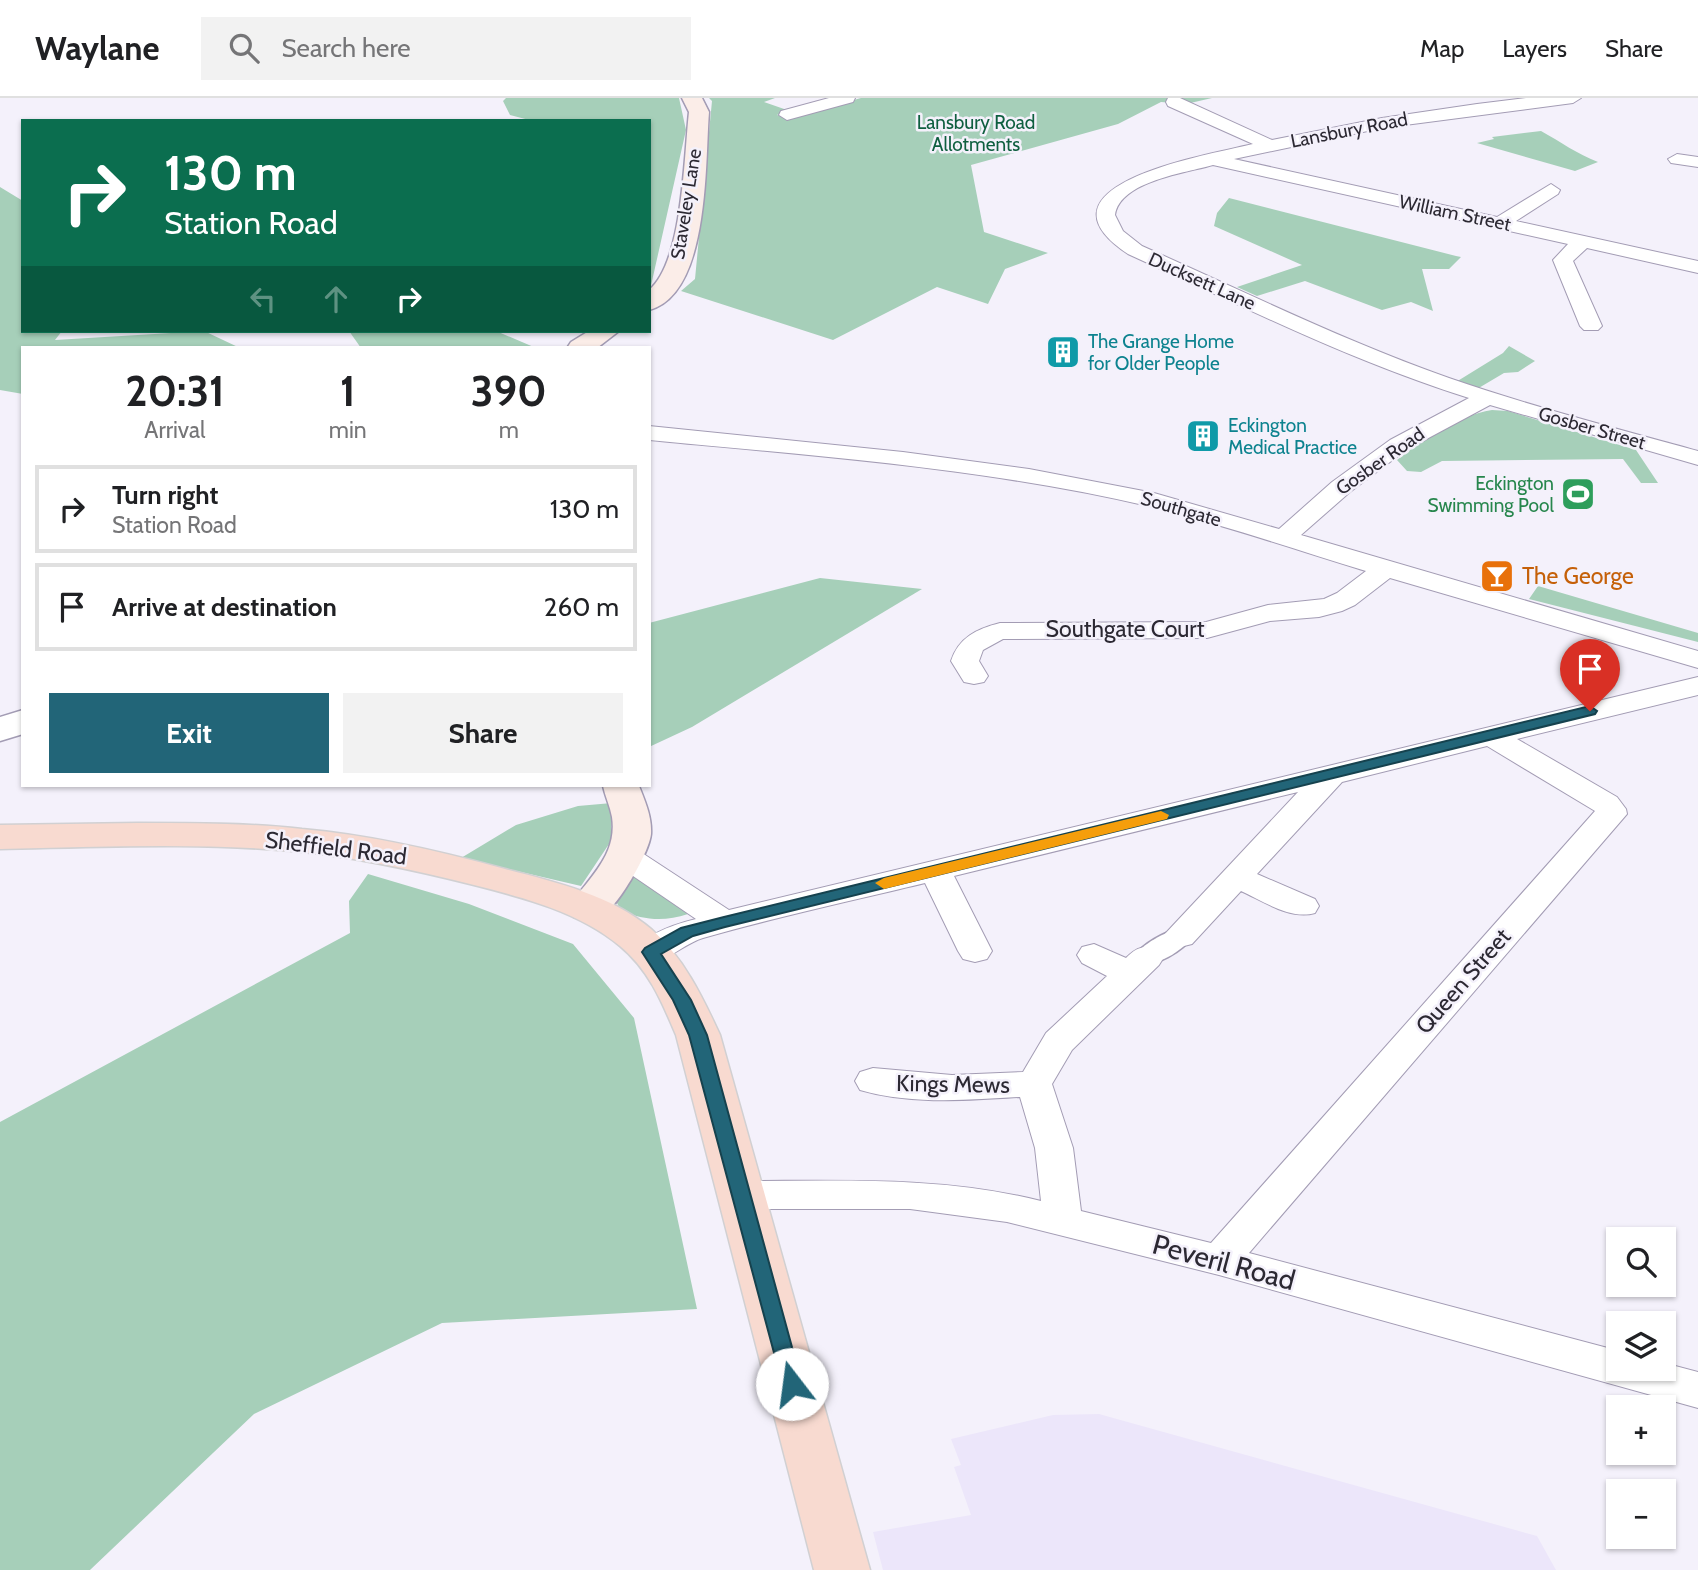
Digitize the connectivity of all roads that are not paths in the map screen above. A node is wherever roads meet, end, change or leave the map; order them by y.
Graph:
1 (692, 98) edge
2 (847, 98) edge
3 (1438, 98) edge
4 (1573, 98) edge
5 (772, 101) dead end
6 (1174, 102) dead end
7 (1428, 115) junction
8 (1269, 145) junction
9 (1212, 159) junction
10 (1677, 159) dead end
11 (1698, 162) edge
12 (1551, 190) dead end
13 (1500, 223) junction
14 (1583, 241) junction
15 (1689, 246) dead end
16 (1671, 260) junction
17 (1698, 267) edge
18 (651, 301) edge
19 (1591, 326) dead end
20 (603, 333) edge
21 (583, 346) edge
22 (1486, 398) junction
23 (651, 433) edge
24 (1698, 458) edge
25 (1283, 538) junction
26 (1386, 568) junction
27 (1698, 660) edge
28 (974, 676) dead end
29 (1698, 686) edge
30 (21, 721) edge
31 (0, 730) edge
32 (1490, 735) junction
33 (1333, 774) junction
34 (621, 787) edge
35 (0, 837) edge
36 (625, 856) junction
37 (935, 871) junction
38 (1237, 877) junction
39 (1303, 906) dead end
40 (587, 908) junction
41 (724, 922) junction
42 (1180, 936) joint
43 (975, 950) dead end
44 (651, 952) junction
45 (1094, 955) dead end
46 (1137, 965) junction
47 (873, 1081) dead end
48 (1034, 1084) junction
49 (741, 1195) junction
50 (1063, 1220) junction
51 (1219, 1261) junction
52 (1698, 1390) edge
53 (842, 1570) edge

1 - 18 main road, Staveley Lane
2 - 5 street
3 - 7 street, Lansbury Road
4 - 7 street, Lansbury Road
6 - 8 street
7 - 8 street, Lansbury Road
8 - 9 street, Ducksett Lane
9 - 13 street, William Street
9 - 22 street, Ducksett Lane
10 - 11 street
12 - 13 street
13 - 14 street, William Street
14 - 16 street, William Street
14 - 19 street
15 - 16 street
16 - 17 street, William Street
20 - 21 main road
22 - 24 street, Gosber Street
22 - 25 street, Gosber Road
23 - 25 street, Southgate
25 - 26 street, Southgate
26 - 27 street, Southgate
26 - 28 street, Southgate Court
29 - 32 street
30 - 31 street
32 - 33 street
32 - 51 street, Queen Street
33 - 37 street
33 - 38 street
34 - 36 main road
35 - 40 main road, Sheffield Road
36 - 40 main road
36 - 41 street
37 - 41 street
37 - 43 street
38 - 39 street
38 - 42 street
40 - 44 main road, Sheffield Road
41 - 44 street
42 - 46 street
44 - 49 main road, Sheffield Road
45 - 46 street
46 - 48 street, Kings Mews
47 - 48 street, Kings Mews
48 - 50 street, Kings Mews
49 - 50 street, Peveril Road
49 - 53 main road, Sheffield Road
50 - 51 street, Peveril Road
51 - 52 street, Peveril Road

